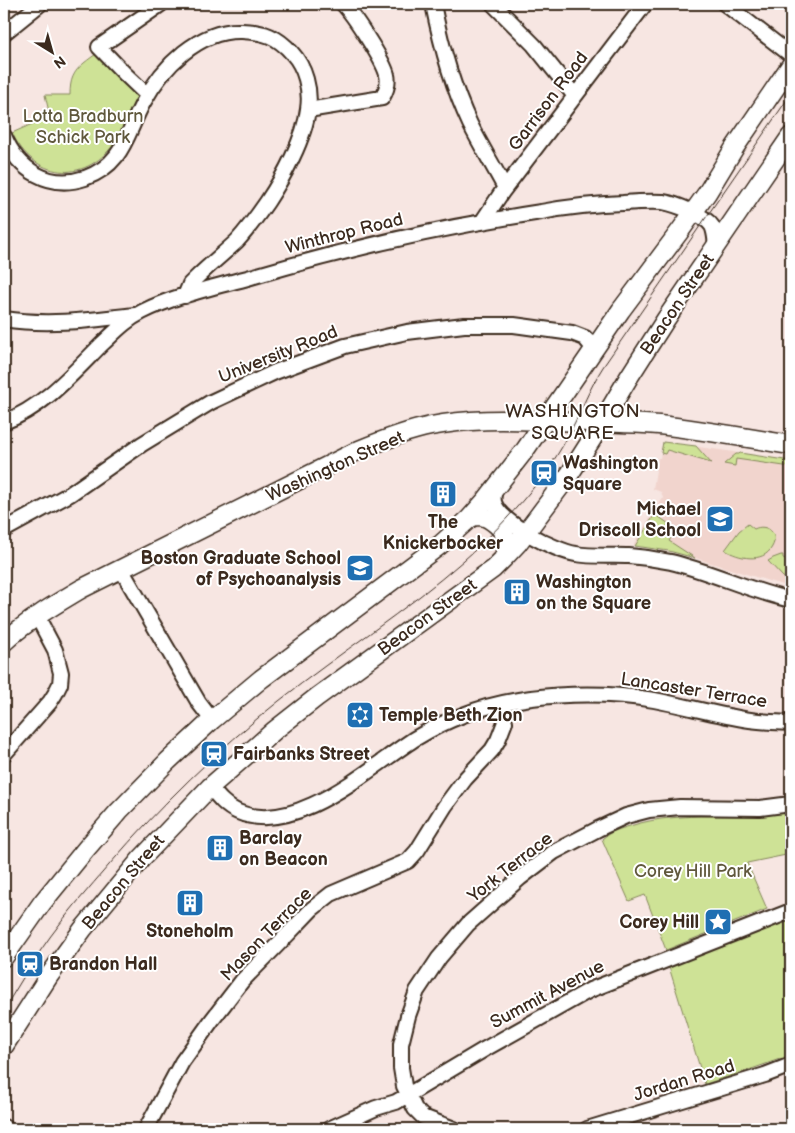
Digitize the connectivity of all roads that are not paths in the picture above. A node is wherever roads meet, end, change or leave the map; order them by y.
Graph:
1 (40, 4) edge
2 (161, 4) edge
3 (343, 4) edge
4 (433, 4) edge
5 (493, 4) edge
6 (645, 4) edge
7 (725, 4) edge
8 (4, 33) edge
9 (791, 56) edge
10 (791, 65) edge
11 (147, 95) junction
12 (575, 96) junction
13 (308, 110) junction
14 (4, 136) edge
15 (791, 136) edge
16 (505, 188) junction
17 (692, 213) junction
18 (482, 222) junction
19 (716, 245) junction
20 (185, 296) junction
21 (137, 315) junction
22 (4, 319) edge
23 (594, 349) junction
24 (545, 420) junction
25 (4, 422) edge
26 (602, 422) junction
27 (791, 445) edge
28 (496, 488) junction
29 (469, 518) junction
30 (4, 530) edge
31 (526, 532) junction
32 (503, 559) junction
33 (121, 569) junction
34 (791, 600) edge
35 (37, 616) junction
36 (4, 642) edge
37 (501, 704) junction
38 (212, 720) junction
39 (791, 723) edge
40 (4, 754) edge
41 (210, 787) junction
42 (791, 804) edge
43 (791, 911) edge
44 (4, 956) edge
45 (4, 1046) edge
46 (791, 1065) edge
47 (408, 1095) junction
48 (146, 1129) edge
49 (329, 1129) edge
50 (454, 1129) edge
51 (587, 1129) edge

1 - 8 street
2 - 11 street
3 - 13 street
4 - 16 street
5 - 12 street
6 - 12 street, Garrison Road
7 - 9 street
10 - 17 main road
11 - 13 street
11 - 14 street
12 - 16 street, Garrison Road
13 - 20 street
15 - 19 main road, Beacon Street
16 - 18 street, Garrison Road
17 - 18 street, Winthrop Road
17 - 19 street, Winthrop Road
17 - 23 main road
18 - 20 street, Winthrop Road
19 - 26 main road, Beacon Street
20 - 21 street, Winthrop Road
21 - 22 street
21 - 25 street, Winthrop Road
23 - 24 main road
23 - 30 street, University Road
24 - 26 main road, Washington Street
24 - 28 main road
24 - 33 main road, Washington Street
26 - 27 main road, Washington Street
26 - 31 main road, Beacon Street
28 - 29 main road
28 - 31 street
29 - 32 main road
29 - 38 main road
31 - 32 main road, Beacon Street
31 - 34 street
32 - 41 main road, Beacon Street
33 - 35 main road, Washington Street
33 - 38 street
35 - 36 main road, Washington Street
35 - 40 street
37 - 39 street, Lancaster Terrace
37 - 41 street, Lancaster Terrace
37 - 48 street, Mason Terrace
38 - 44 main road
41 - 45 main road, Beacon Street
42 - 47 street, York Terrace
43 - 47 street, Summit Avenue
46 - 51 street, Jordan Road
47 - 49 street, Summit Avenue
47 - 50 street

